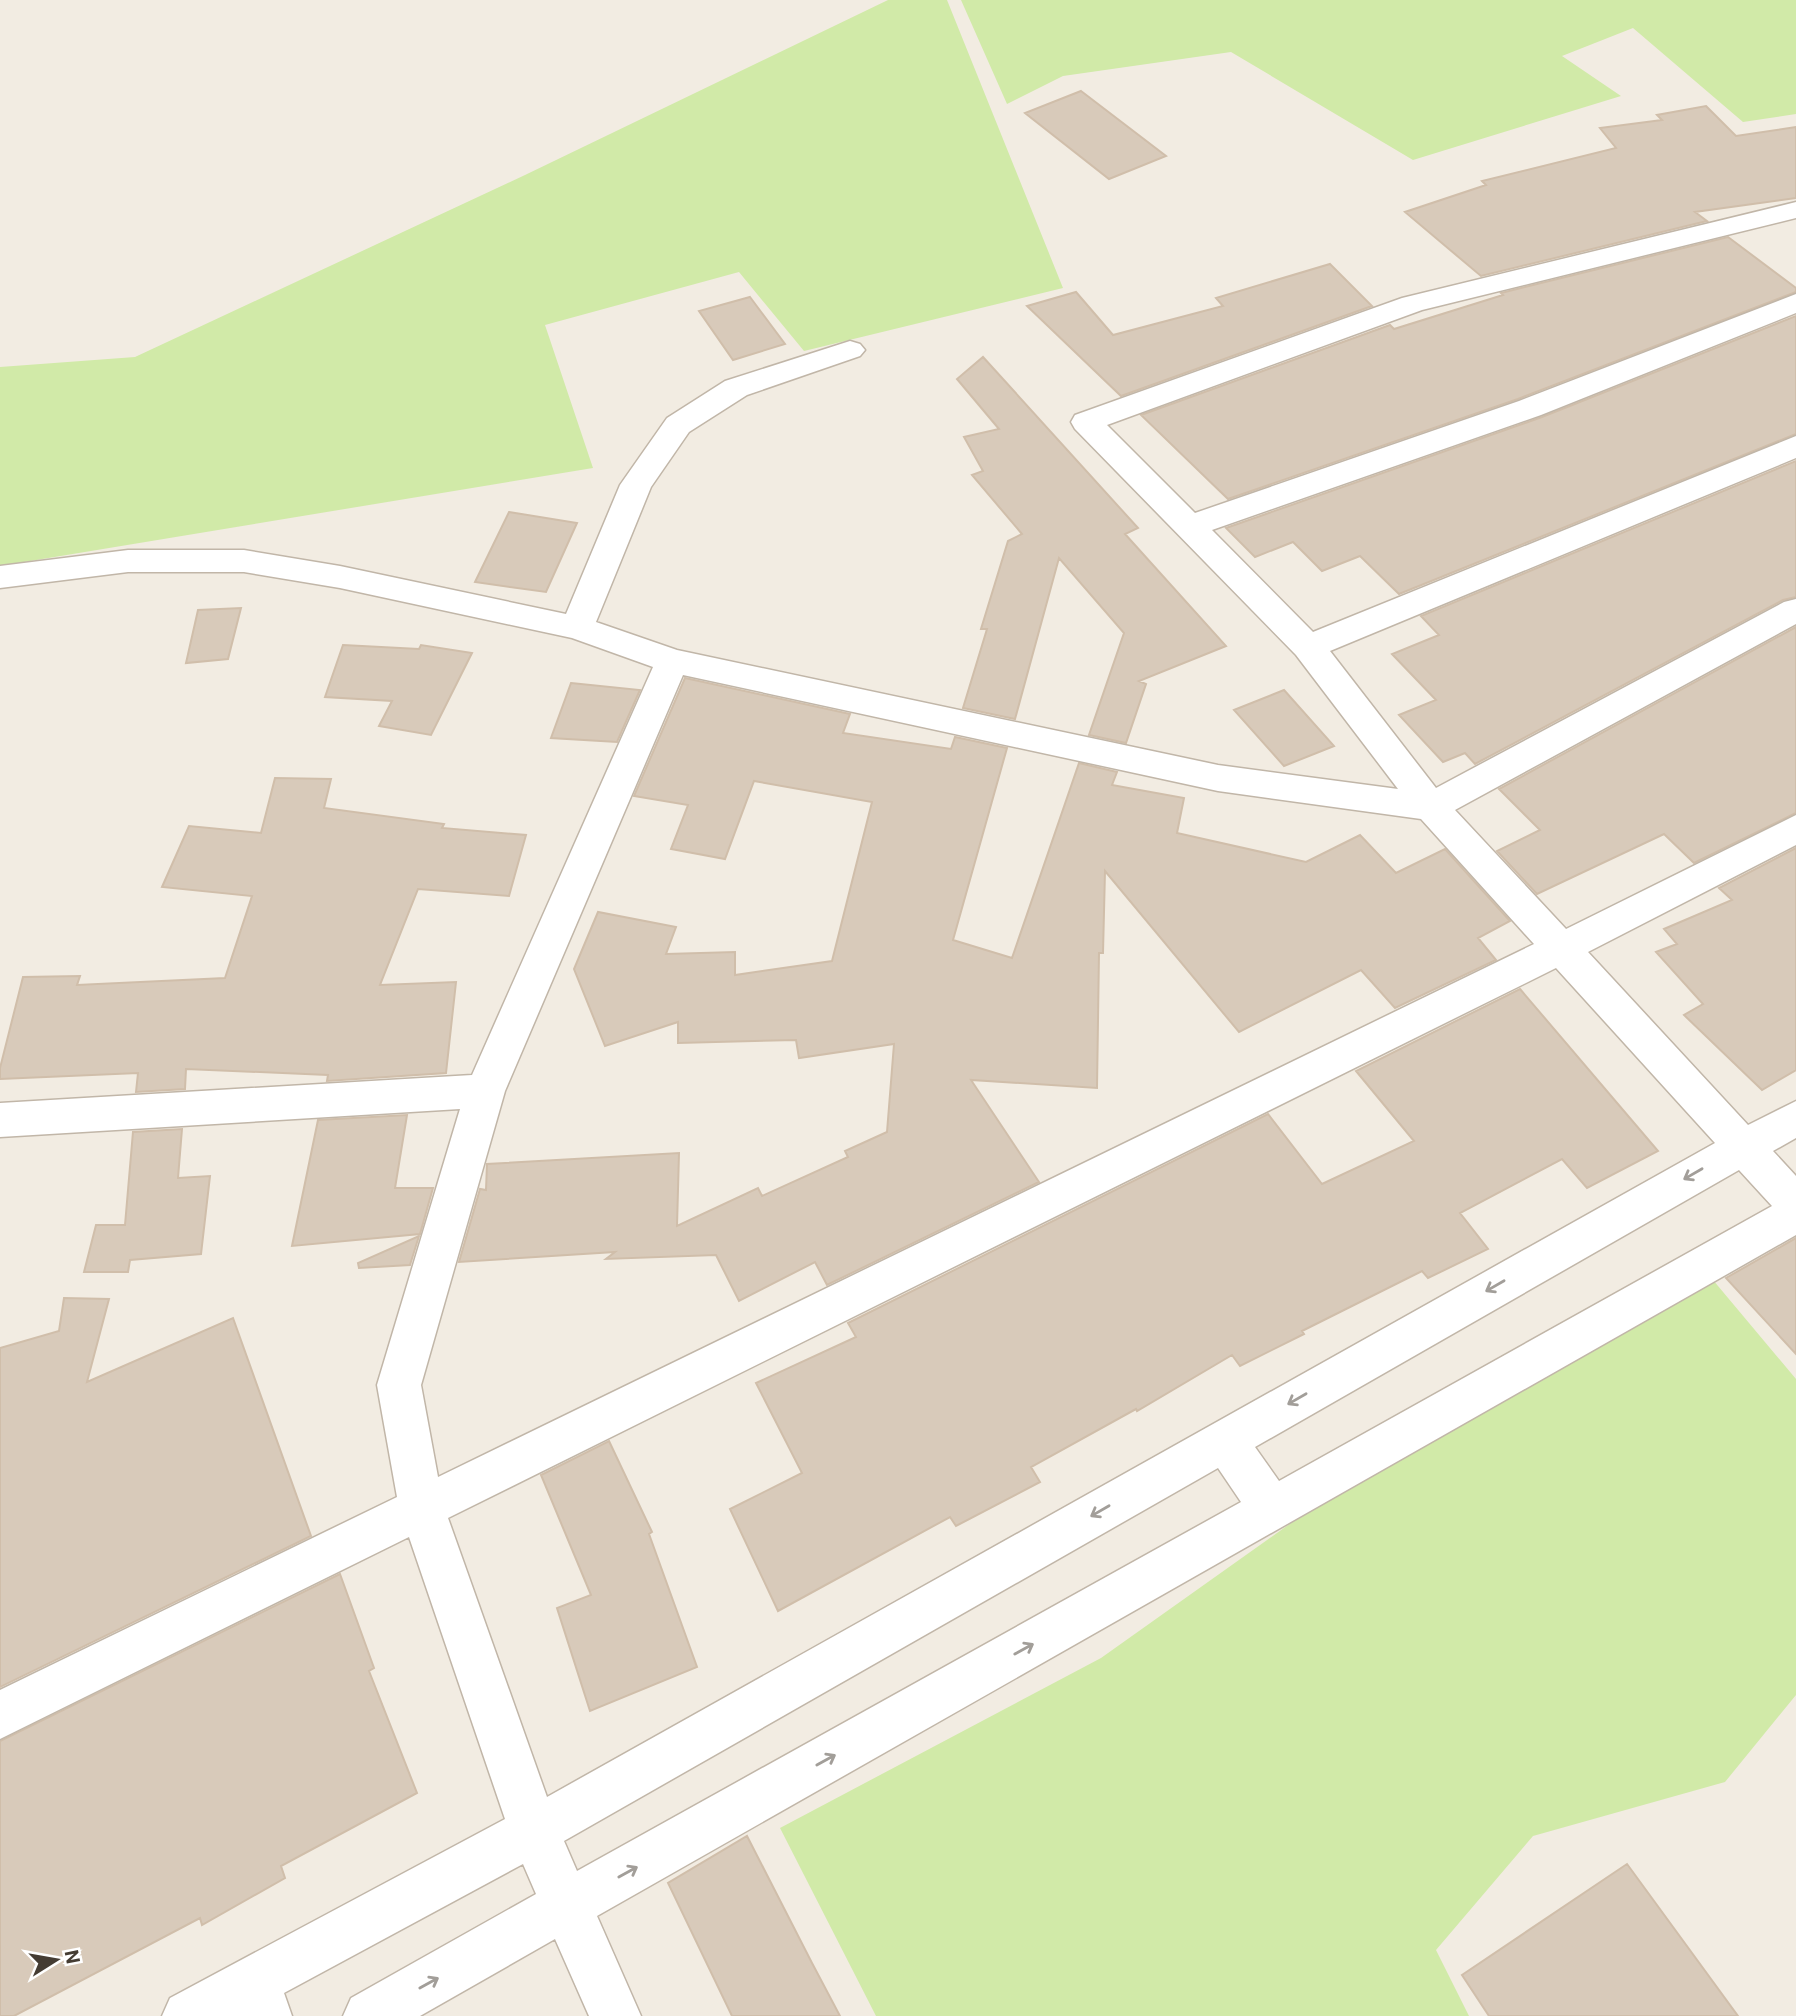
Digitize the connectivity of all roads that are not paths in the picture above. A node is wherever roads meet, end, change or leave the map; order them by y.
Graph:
1 (1788, 218) edge
2 (1796, 303) edge
3 (850, 350) dead end
4 (1796, 446) edge
5 (1188, 527) junction
6 (0, 577) edge
7 (1796, 610) edge
8 (577, 628) junction
9 (1308, 647) junction
10 (672, 661) junction
11 (1431, 807) junction
12 (1796, 828) edge
13 (1560, 949) junction
14 (485, 1091) junction
15 (1796, 1118) edge
16 (0, 1120) edge
17 (1744, 1146) junction
18 (1796, 1204) edge
19 (1796, 1214) edge
20 (1225, 1440) junction
21 (422, 1509) junction
22 (1272, 1510) junction
23 (0, 1715) edge
24 (534, 1831) junction
25 (566, 1906) junction
26 (260, 1998) edge
27 (188, 2016) edge
28 (369, 2016) edge
29 (615, 2016) edge

1 - 5 street
2 - 5 street
3 - 8 street
4 - 9 street
5 - 9 street
6 - 8 street
7 - 11 street
8 - 10 street
9 - 11 street
10 - 11 street
10 - 14 street
11 - 13 street
12 - 13 street
13 - 17 street
13 - 21 street
14 - 16 street
14 - 21 street
15 - 17 street
17 - 18 street
17 -> 20 street
19 - 22 street
20 - 22 street
20 -> 24 street
21 - 23 street
21 - 24 street
25 -> 22 street
24 - 25 street
24 - 26 street
28 -> 25 street
25 - 29 street
26 - 27 street

